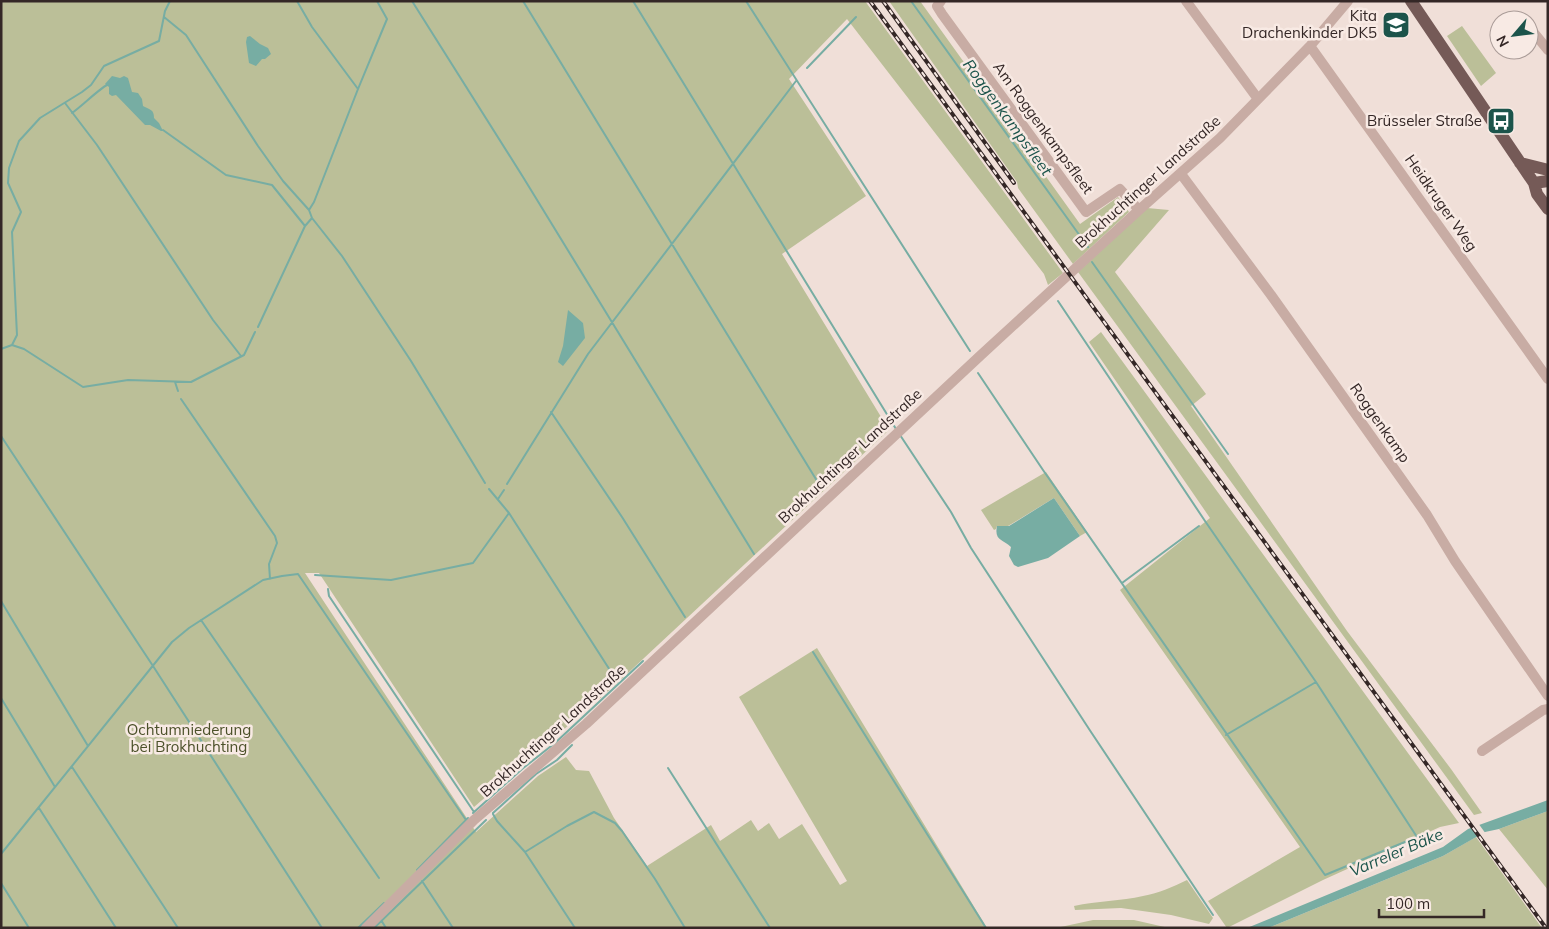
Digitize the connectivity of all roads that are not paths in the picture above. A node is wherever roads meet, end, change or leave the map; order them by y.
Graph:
1 (1186, 1) edge
2 (1348, 1) edge
3 (1411, 1) edge
4 (939, 3) edge
5 (1539, 39) edge
6 (1310, 46) junction
7 (1548, 50) edge
8 (1258, 100) junction
9 (1520, 163) junction
10 (1548, 172) edge
11 (1181, 174) junction
12 (1548, 181) edge
13 (1534, 183) junction
14 (1548, 199) edge
15 (1548, 209) edge
16 (1139, 210) junction
17 (1548, 378) edge
18 (1548, 696) edge
19 (1548, 709) edge
20 (1482, 751) dead end
21 (366, 928) edge

1 - 8 street
2 - 6 street, Brokhuchtinger Landstraße
3 - 9 main road
4 - 16 street, Am Roggenkampsfleet
5 - 7 street
6 - 8 street, Brokhuchtinger Landstraße
6 - 17 street, Heidkruger Weg
8 - 11 street, Brokhuchtinger Landstraße
9 - 10 main road
9 - 13 main road
10 - 13 main road
11 - 16 street, Brokhuchtinger Landstraße
11 - 18 street, Roggenkamp
12 - 13 main road
13 - 14 main road
13 - 15 main road
16 - 21 street, Brokhuchtinger Landstraße
19 - 20 street

